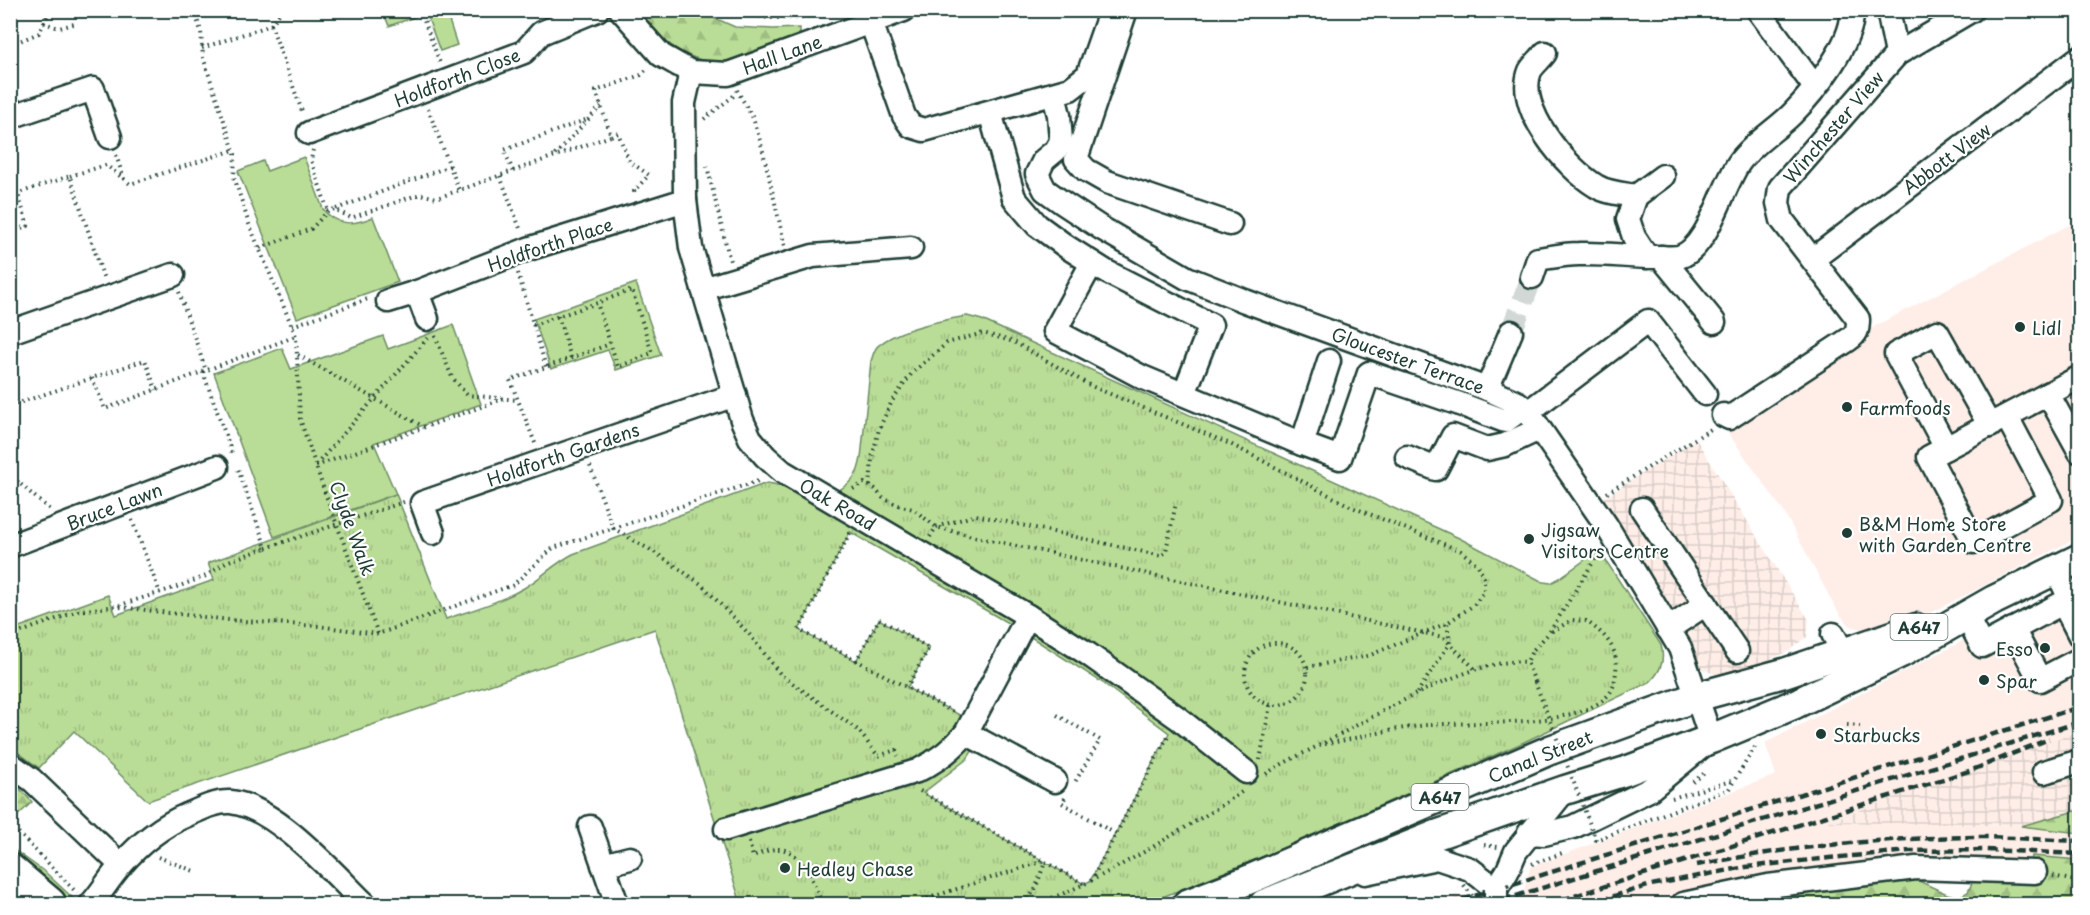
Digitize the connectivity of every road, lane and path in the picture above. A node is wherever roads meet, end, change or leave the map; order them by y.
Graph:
1 (50, 10) edge
2 (194, 10) edge
3 (282, 10) edge
4 (382, 10) edge
5 (394, 10) edge
6 (420, 10) edge
7 (597, 10) edge
8 (621, 10) edge
9 (730, 10) edge
10 (904, 10) edge
11 (1108, 10) edge
12 (1126, 10) edge
13 (1758, 10) edge
14 (1852, 10) edge
15 (1888, 10) edge
16 (1971, 10) edge
17 (833, 11) edge
18 (871, 22) junction
19 (44, 23) junction
20 (75, 24) dead end
21 (271, 25) junction
22 (10, 45) edge
23 (202, 48) junction
24 (1545, 53) dead end
25 (1897, 54) junction
26 (661, 55) junction
27 (2079, 57) edge
28 (691, 72) junction
29 (447, 81) junction
30 (733, 83) junction
31 (1814, 86) junction
32 (421, 91) junction
33 (1054, 95) junction
34 (601, 105) junction
35 (990, 112) junction
36 (10, 117) edge
37 (588, 119) junction
38 (309, 133) junction
39 (684, 134) junction
40 (610, 136) junction
41 (110, 137) dead end
42 (234, 150) junction
43 (554, 156) junction
44 (705, 159) dead end
45 (450, 166) junction
46 (513, 171) junction
47 (500, 176) junction
48 (1663, 176) dead end
49 (70, 177) junction
50 (459, 189) junction
51 (18, 194) junction
52 (10, 196) edge
53 (1636, 196) junction
54 (685, 200) junction
55 (335, 209) junction
56 (328, 211) junction
57 (643, 213) junction
58 (1230, 225) dead end
59 (10, 231) edge
60 (260, 248) junction
61 (911, 248) dead end
62 (520, 252) junction
63 (1654, 257) junction
64 (1813, 259) junction
65 (730, 262) dead end
66 (789, 263) junction
67 (1092, 263) junction
68 (173, 275) joint
69 (1532, 277) tunnel mouth
70 (703, 289) junction
71 (417, 292) junction
72 (111, 297) junction
73 (388, 301) joint
74 (597, 303) junction
75 (558, 316) junction
76 (427, 319) dead end
77 (1714, 321) dead end
78 (533, 325) junction
79 (292, 326) junction
80 (10, 332) edge
81 (1511, 332) tunnel mouth
82 (296, 336) junction
83 (610, 344) junction
84 (297, 355) junction
85 (572, 358) junction
86 (1329, 361) dead end
87 (546, 367) junction
88 (204, 372) junction
89 (2079, 377) edge
90 (92, 378) junction
91 (1488, 389) junction
92 (156, 390) junction
93 (1184, 394) junction
94 (1706, 394) dead end
95 (2048, 394) junction
96 (735, 395) junction
97 (375, 399) junction
98 (503, 399) junction
99 (518, 400) junction
100 (10, 406) edge
101 (1530, 416) junction
102 (1726, 417) joint
103 (1998, 421) junction
104 (424, 427) junction
105 (1302, 444) junction
106 (583, 447) junction
107 (1946, 448) junction
108 (2079, 452) edge
109 (1407, 457) dead end
110 (10, 458) edge
111 (542, 462) junction
112 (316, 466) junction
113 (217, 467) dead end
114 (783, 472) junction
115 (18, 482) junction
116 (10, 483) edge
117 (870, 486) junction
118 (830, 500) junction
119 (125, 502) junction
120 (422, 503) junction
121 (1176, 503) dead end
122 (1592, 503) junction
123 (1642, 509) dead end
124 (858, 516) junction
125 (66, 524) junction
126 (337, 525) junction
127 (936, 527) junction
128 (613, 528) junction
129 (433, 533) dead end
130 (1611, 533) junction
131 (10, 546) edge
132 (266, 548) junction
133 (2068, 563) edge
134 (160, 592) junction
135 (1994, 600) junction
136 (2063, 603) junction
137 (1706, 604) junction
138 (117, 606) junction
139 (1028, 616) junction
140 (1966, 616) junction
141 (1448, 623) junction
142 (1668, 629) junction
143 (2013, 629) junction
144 (1549, 633) junction
145 (378, 634) junction
146 (1423, 634) junction
147 (10, 636) edge
148 (2079, 636) edge
149 (1450, 644) junction
150 (1737, 651) dead end
151 (2079, 659) edge
152 (856, 661) junction
153 (1527, 662) junction
154 (1307, 667) junction
155 (1476, 670) junction
156 (907, 687) junction
157 (1416, 694) junction
158 (1696, 697) junction
159 (1270, 705) junction
160 (1057, 716) dead end
161 (1178, 718) junction
162 (1847, 725) dead end
163 (1860, 726) dead end
164 (970, 728) junction
165 (1711, 739) junction
166 (1761, 739) dead end
167 (1321, 745) junction
168 (2079, 761) edge
169 (10, 764) edge
170 (2044, 772) dead end
171 (1254, 776) junction
172 (896, 777) junction
173 (1055, 781) dead end
174 (1565, 790) junction
175 (10, 824) edge
176 (590, 826) dead end
177 (735, 826) joint
178 (1529, 833) junction
179 (1116, 834) junction
180 (129, 857) junction
181 (630, 858) dead end
182 (1045, 861) junction
183 (603, 866) junction
184 (10, 871) edge
185 (194, 872) dead end
186 (2034, 872) joint
187 (1090, 881) junction
188 (1317, 882) junction
189 (2079, 882) edge
190 (1084, 885) junction
191 (1464, 885) dead end
192 (1496, 897) edge
193 (86, 901) edge
194 (49, 904) edge
195 (365, 904) edge
196 (617, 904) edge
197 (822, 904) edge
198 (910, 904) edge
199 (1024, 904) edge
200 (1035, 904) edge
201 (1187, 904) edge
202 (1264, 904) edge
203 (1476, 904) edge
204 (1683, 904) edge

1 - 19 path
2 - 23 path, Clyde Walk
3 - 21 path
4 - 5 path
6 - 29 path
7 - 29 street, Holdforth Close
8 - 26 street, Hall Lane
9 - 17 path
10 - 18 street, Hall Lane
11 - 33 street
12 - 58 street
13 - 31 street
14 - 31 street
15 - 25 street
16 - 25 street, Winchester View
18 - 30 street, Hall Lane
18 - 35 street
19 - 20 path
19 - 22 path
21 - 23 path
21 - 38 path
23 - 42 path, Clyde Walk
24 - 53 street
25 - 64 street, Winchester View
26 - 28 street, Hall Lane
26 - 34 path
27 - 64 street, Abbott View
28 - 30 street, Hall Lane
28 - 39 street, Oak Road
29 - 32 street, Holdforth Close
30 - 39 path
30 - 66 path
31 - 63 street
32 - 38 street, Holdforth Close
32 - 45 path
33 - 35 street
33 - 91 street, Gloucester Terrace
34 - 37 path
34 - 40 path
35 - 67 street
36 - 41 street
37 - 43 path
37 - 46 path
38 - 56 path
39 - 54 street, Oak Road
40 - 43 path
40 - 57 path
42 - 49 path
42 - 60 path, Clyde Walk
43 - 46 path
44 - 65 path
45 - 50 path
45 - 55 path
46 - 47 path
47 - 50 path
47 - 62 path
48 - 53 street
49 - 51 path
49 - 72 path
50 - 55 path
51 - 52 path
51 - 59 path
53 - 63 street
54 - 57 street, Holdforth Place
54 - 70 street, Oak Road
55 - 56 path
56 - 60 path
57 - 62 street, Holdforth Place
60 - 79 path, Clyde Walk
61 - 66 street
62 - 71 street, Holdforth Place
62 - 78 path
63 - 69 street
63 - 77 street
64 - 102 street
66 - 70 street
67 - 93 street
67 - 93 street
68 - 72 street
68 - 88 path
70 - 96 street, Oak Road
71 - 73 street, Holdforth Place
71 - 76 street
72 - 80 street
73 - 79 path
74 - 75 path
74 - 83 path
74 - 83 path
75 - 78 path
75 - 85 path
78 - 87 path
79 - 82 path, Clyde Walk
81 - 91 street
82 - 84 path, Clyde Walk
82 - 88 path
83 - 85 path
84 - 97 path
84 - 112 path, Clyde Walk
85 - 87 path
86 - 105 street
87 - 99 path
88 - 92 path
88 - 132 path
89 - 95 street
90 - 92 path
90 - 92 path
90 - 100 path
91 - 101 street, Gloucester Terrace
93 - 105 street
94 - 101 street
95 - 103 street
95 - 108 street
96 - 106 street, Holdforth Gardens
96 - 114 street, Oak Road
97 - 98 path
97 - 104 path
97 - 112 path
98 - 99 path
98 - 104 path
99 - 111 path
101 - 105 street
101 - 109 street
101 - 122 street, Gloucester Terrace
102 - 122 path
103 - 107 street
103 - 107 street
103 - 107 street
104 - 112 path
106 - 111 street, Holdforth Gardens
106 - 128 path
110 - 115 path
111 - 120 street, Holdforth Gardens
112 - 126 path, Clyde Walk
113 - 119 street, Bruce Lawn
114 - 118 street, Oak Road
114 - 128 path
115 - 116 path
115 - 125 path
117 - 118 path
117 - 127 path
117 - 141 path
118 - 124 street, Oak Road
119 - 125 street, Bruce Lawn
119 - 134 path
120 - 126 path
120 - 129 street
121 - 127 path
122 - 130 street, Gloucester Terrace
123 - 137 street
124 - 139 street, Oak Road
124 - 152 path
125 - 131 street, Bruce Lawn
126 - 132 path
126 - 145 path, Clyde Walk
127 - 146 path
128 - 145 path
128 - 172 path
130 - 142 street, Gloucester Terrace
130 - 144 path
132 - 134 path
133 - 135 main road, A647
133 - 136 street
134 - 138 path
135 - 140 main road, A647
135 - 158 main road, A647
136 - 143 street
136 - 148 street
137 - 142 street
137 - 150 street
138 - 145 path
138 - 147 path
139 - 161 street, Oak Road
139 - 164 street
140 - 143 street
140 - 165 main road, A647
141 - 146 path
141 - 149 path
142 - 158 street, Gloucester Terrace
143 - 151 street
144 - 153 path
144 - 167 path
146 - 149 path
146 - 154 path
149 - 155 path
149 - 157 path
152 - 156 path
152 - 156 path
153 - 155 path
153 - 166 path, bridge
154 - 159 path
154 - 159 path
155 - 157 path
156 - 164 path
157 - 167 path
158 - 165 street, Gloucester Terrace
158 - 201 main road, Canal Street / A647
159 - 171 path
160 - 179 path
161 - 171 street, Oak Road
161 - 179 path
162 - 163 path
164 - 172 street
164 - 173 street
165 - 174 main road, A647
165 - 178 street
167 - 171 path
168 - 170 street
169 - 180 street
171 - 187 path
172 - 177 street
172 - 182 path
174 - 178 street
174 - 188 main road, Canal Street / A647
175 - 193 path
176 - 183 street
177 - 197 path
178 - 192 street
179 - 187 path
180 - 185 path
180 - 193 street
180 - 195 street
181 - 183 street
182 - 190 path
182 - 198 path
182 - 199 path
183 - 196 street
184 - 194 highway
186 - 189 path
186 - 204 street
187 - 190 path
188 - 192 street
188 - 202 main road, Canal Street / A647
190 - 200 path
191 - 203 path, bridge

